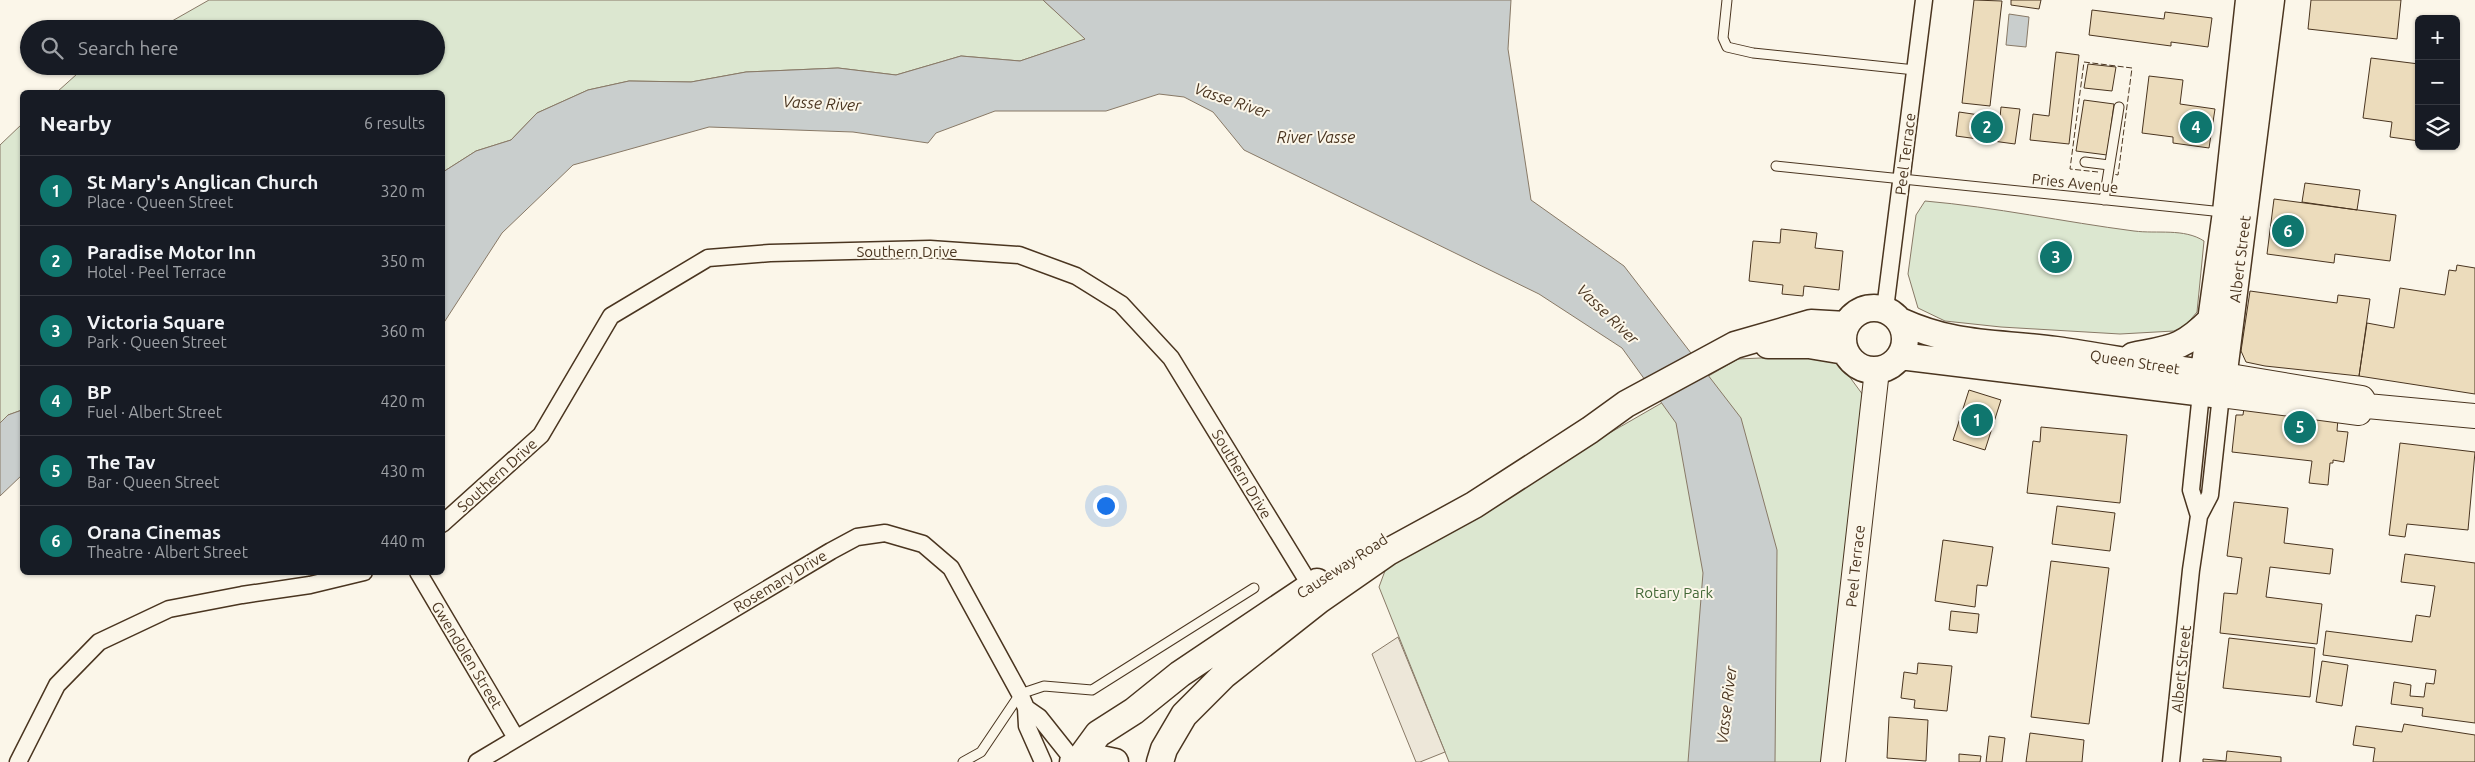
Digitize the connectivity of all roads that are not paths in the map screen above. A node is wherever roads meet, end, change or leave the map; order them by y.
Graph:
1 (1726, 0) edge
2 (1924, 0) edge
3 (2249, 0) edge
4 (2271, 0) edge
5 (1915, 70) junction
6 (2119, 107) dead end
7 (2085, 162) dead end
8 (2109, 165) junction
9 (1776, 166) dead end
10 (1902, 179) junction
11 (2104, 200) junction
12 (2236, 213) junction
13 (1893, 315) junction
14 (2211, 320) junction
15 (1846, 324) junction
16 (1735, 345) junction
17 (1845, 351) junction
18 (1900, 356) junction
19 (2115, 360) junction
20 (1876, 370) junction
21 (2212, 384) junction
22 (2475, 416) edge
23 (445, 521) edge
24 (352, 575) edge
25 (420, 575) edge
26 (1254, 588) dead end
27 (1315, 593) junction
28 (1023, 701) junction
29 (516, 738) junction
30 (1075, 761) edge
31 (18, 762) edge
32 (477, 762) edge
33 (964, 762) edge
34 (1044, 762) edge
35 (1115, 762) edge
36 (1160, 762) edge
37 (1833, 762) edge
38 (2171, 762) edge

1 - 5 lane
2 - 5 street, Peel Terrace
3 - 12 main road, Albert Street
4 - 12 main road, Albert Street
5 - 10 street, Peel Terrace
6 - 8 lane
7 - 8 lane
8 - 11 lane
9 - 10 lane, Pries Avenue
10 - 11 lane, Pries Avenue
10 - 13 street, Peel Terrace
11 - 12 lane, Pries Avenue
12 - 14 main road, Albert Street
12 - 21 main road, Albert Street
13 - 15 main road
13 - 18 main road
13 - 19 main road, Queen Street
14 - 19 main road
14 - 21 main road, Albert Street
15 - 16 main road, Causeway Road
15 - 17 main road
16 - 17 main road, Causeway Road
16 - 27 main road, Causeway Road
17 - 20 main road
18 - 20 main road
18 - 21 main road, Queen Street
19 - 21 main road, Queen Street
20 - 37 street, Peel Terrace
21 - 22 street, Queen Street
21 - 38 street, Albert Street
23 - 27 street, Southern Drive
24 - 31 street
25 - 29 street, Gwendolen Street
26 - 28 lane
27 - 30 main road, Causeway Road
27 - 36 main road, Causeway Road
28 - 29 street, Rosemary Drive
28 - 30 street, Rosemary Drive
28 - 33 lane
28 - 34 street, Rosemary Drive
29 - 32 street, Rosemary Drive
30 - 35 main road

